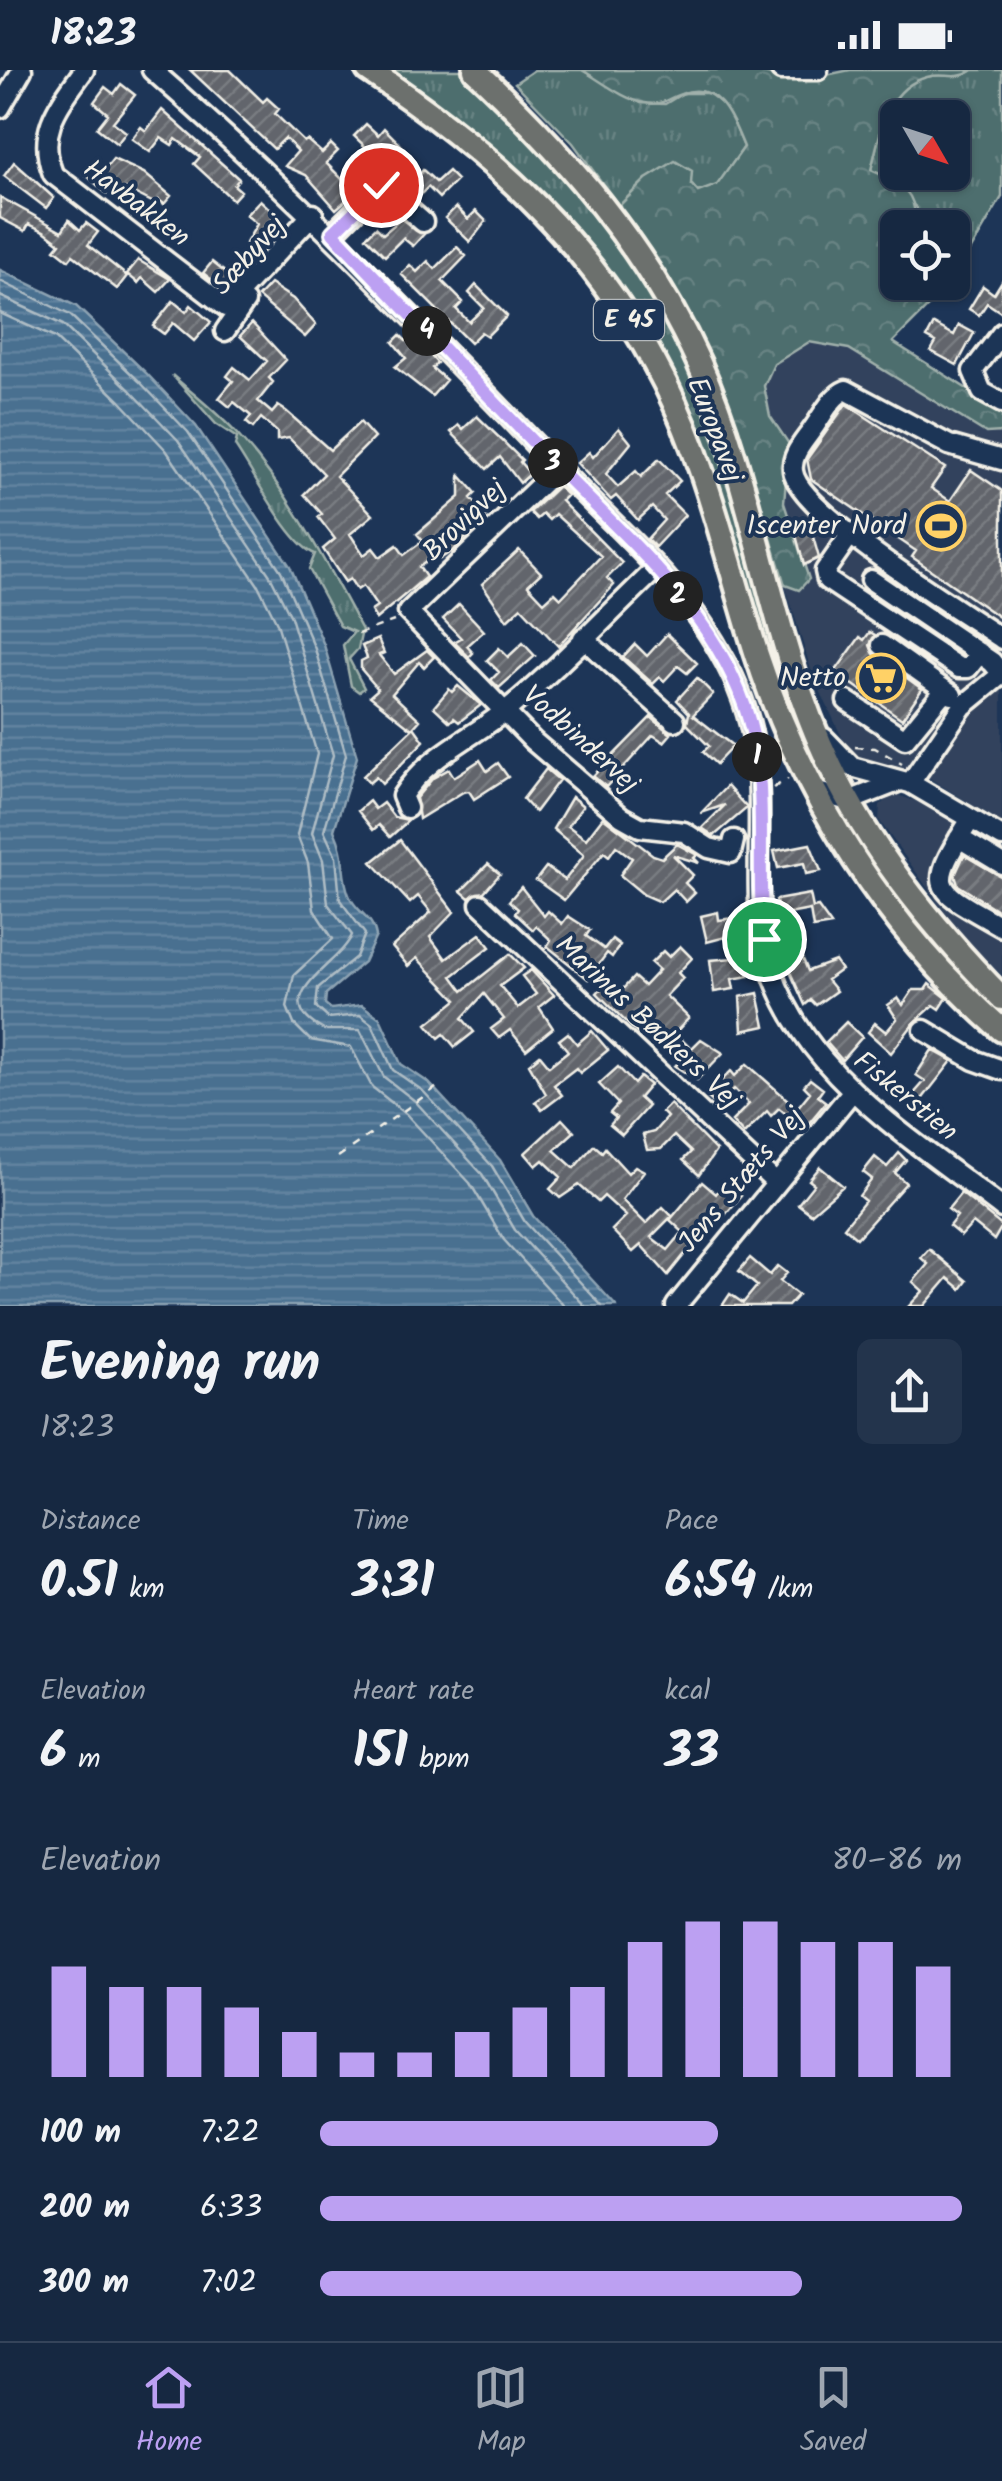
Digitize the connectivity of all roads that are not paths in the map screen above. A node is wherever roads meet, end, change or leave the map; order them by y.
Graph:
1 (22, 70) edge
2 (84, 70) edge
3 (152, 70) edge
4 (368, 70) edge
5 (475, 70) edge
6 (781, 70) edge
7 (818, 70) edge
8 (0, 108) edge
9 (322, 222) junction
10 (423, 222) dead end
11 (225, 332) dead end
12 (1002, 333) edge
13 (1002, 403) edge
14 (1002, 460) edge
15 (558, 468) junction
16 (850, 535) junction
17 (885, 558) junction
18 (656, 569) junction
19 (871, 580) junction
20 (858, 600) junction
21 (408, 612) joint
22 (583, 638) junction
23 (1002, 639) edge
24 (882, 645) dead end
25 (980, 654) junction
26 (1002, 674) edge
27 (946, 690) junction
28 (847, 701) dead end
29 (963, 706) junction
30 (506, 711) junction
31 (675, 721) dead end
32 (813, 721) junction
33 (903, 778) junction
34 (834, 800) junction
35 (407, 808) dead end
36 (971, 819) junction
37 (1002, 837) edge
38 (959, 838) junction
39 (734, 840) dead end
40 (998, 864) edge
41 (480, 904) dead end
42 (1001, 925) edge
43 (1002, 998) edge
44 (924, 1030) dead end
45 (1002, 1030) edge
46 (1002, 1070) edge
47 (852, 1092) junction
48 (776, 1183) junction
49 (1002, 1208) edge
50 (676, 1306) edge

1 - 8 street
2 - 9 street, Havbakken
3 - 9 street, Sæbyvej
4 - 34 main road, Europavej / E 45
5 - 32 main road, Europavej / E 45
6 - 7 street
9 - 10 street, Sæbyvej
9 - 11 street, Sæbyvej
9 - 15 street, Sæbyvej
12 - 13 street
14 - 16 street
15 - 18 street, Sæbyvej
15 - 21 street, Brovigvej
16 - 17 street
16 - 20 street
17 - 19 street
17 - 23 street
18 - 22 street
18 - 47 street, Fiskerstien
19 - 20 street
19 - 25 street
20 - 25 street
21 - 30 street, Vodbindervej
22 - 30 street
22 - 31 street
24 - 27 street
25 - 26 street
26 - 29 street
27 - 28 street
27 - 29 street
29 - 33 street
30 - 35 street
30 - 39 street, Vodbindervej
32 - 33 street
32 - 34 main road, Europavej / E 45
33 - 34 street
33 - 36 street
34 - 43 main road, Europavej / E 45
34 - 45 main road, Europavej / E 45
36 - 37 street
36 - 38 street
38 - 40 street
38 - 42 street
41 - 48 street, Marinus Bødkers Vej
44 - 46 street
47 - 48 street, Jens Stæts Vej
47 - 49 street, Fiskerstien
48 - 50 street, Jens Stæts Vej

